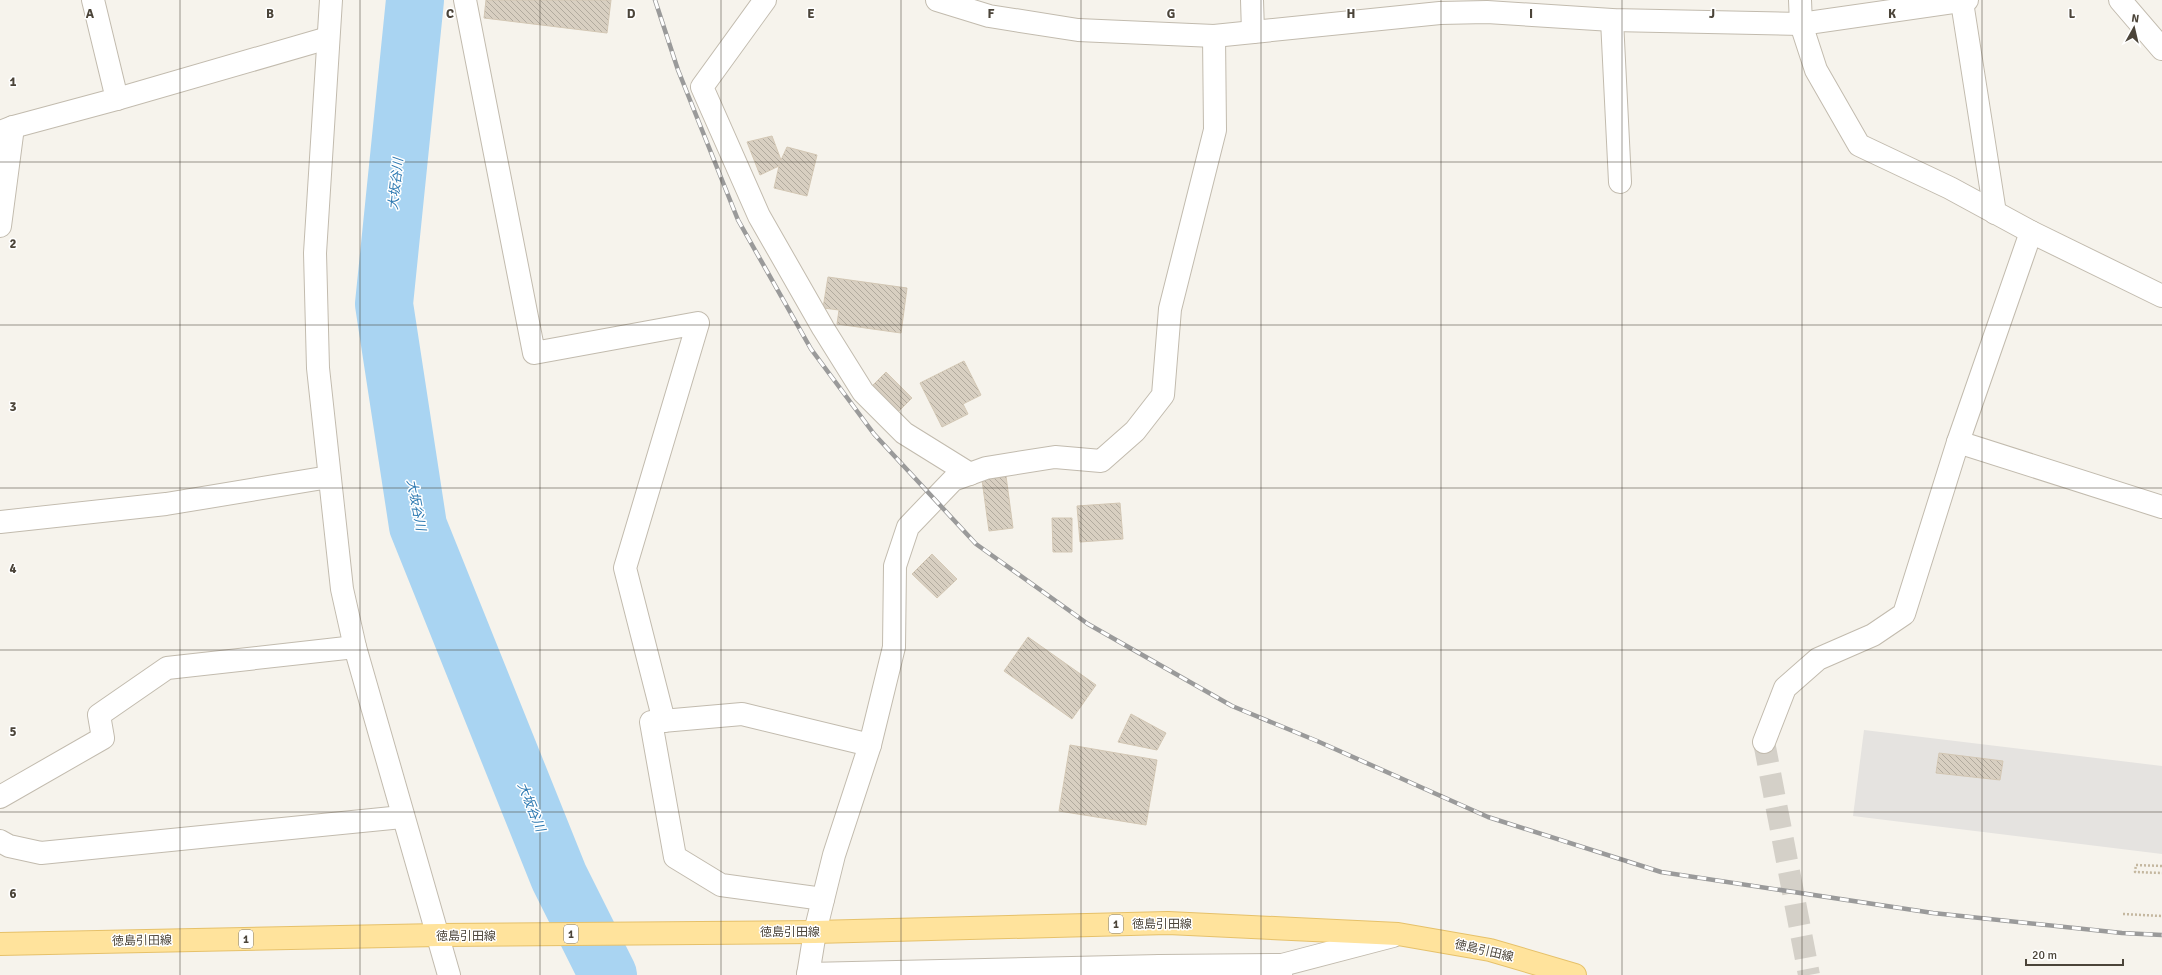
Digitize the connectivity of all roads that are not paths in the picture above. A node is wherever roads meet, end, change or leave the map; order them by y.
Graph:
1 (93, 0) edge
2 (331, 0) edge
3 (465, 0) edge
4 (765, 0) edge
5 (937, 0) edge
6 (1252, 0) edge
7 (1800, 0) edge
8 (2120, 0) edge
9 (1965, 1) edge
10 (1440, 6) edge
11 (1487, 6) edge
12 (1612, 20) junction
13 (1801, 24) junction
14 (1253, 32) junction
15 (1214, 36) junction
16 (328, 38) junction
17 (2162, 49) edge
18 (117, 99) junction
19 (7, 129) edge
20 (1620, 182) dead end
21 (1995, 213) junction
22 (0, 226) edge
23 (2030, 232) junction
24 (2162, 296) edge
25 (1958, 442) junction
26 (970, 474) junction
27 (330, 477) junction
28 (2162, 506) edge
29 (0, 522) edge
30 (355, 647) junction
31 (664, 721) junction
32 (1764, 742) tunnel mouth
33 (870, 745) junction
34 (0, 797) edge
35 (402, 817) junction
36 (0, 841) edge
37 (823, 899) junction
38 (815, 932) junction
39 (1398, 934) junction
40 (438, 936) junction
41 (0, 944) edge
42 (1158, 970) edge
43 (1281, 970) edge
44 (808, 974) edge
45 (449, 975) edge
46 (1575, 975) edge

1 - 18 street
2 - 16 street
3 - 31 street
4 - 26 street
5 - 15 street
6 - 14 street
7 - 13 street
8 - 17 street
9 - 13 street
9 - 21 street
10 - 11 street
10 - 14 street
11 - 12 street
12 - 13 street
12 - 20 street
13 - 21 street
14 - 15 street
15 - 26 street
16 - 18 street
16 - 27 street
18 - 19 street
19 - 22 street
21 - 23 street
23 - 24 street
23 - 25 street
25 - 28 street
25 - 32 street
26 - 33 street
27 - 29 street
27 - 30 street
30 - 34 street
30 - 35 street
31 - 33 street
31 - 37 street
33 - 37 street
35 - 36 street
35 - 40 street
37 - 38 street
38 - 39 main road, 徳島引田線 / 1
38 - 40 main road, 徳島引田線 / 1
38 - 44 street
39 - 43 street
39 - 46 main road, 徳島引田線 / 1
40 - 41 main road, 徳島引田線 / 1
40 - 45 street
42 - 43 street
42 - 44 street

